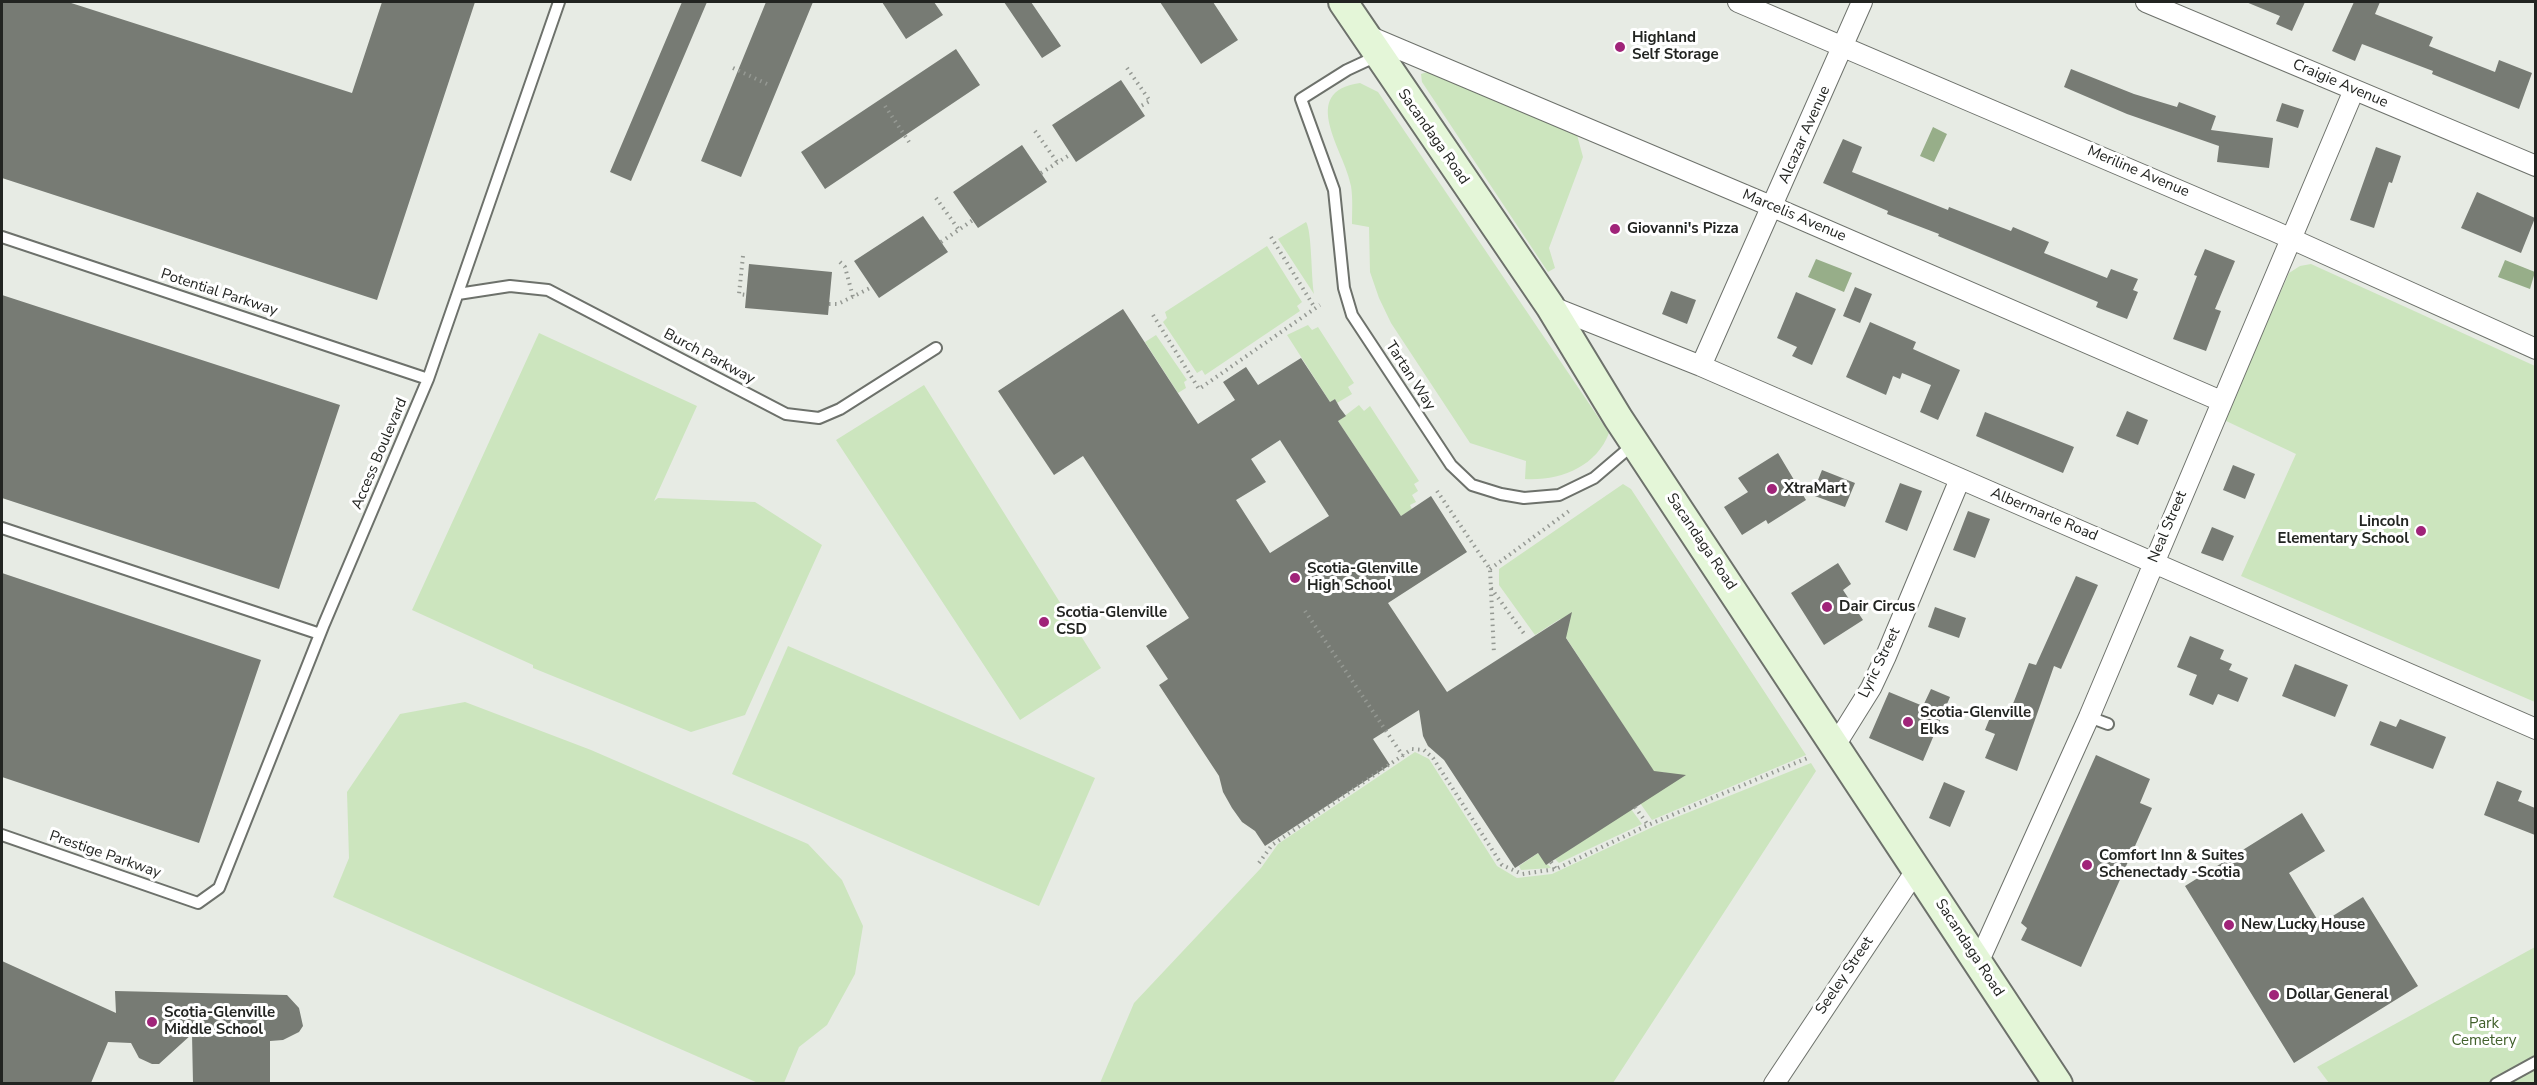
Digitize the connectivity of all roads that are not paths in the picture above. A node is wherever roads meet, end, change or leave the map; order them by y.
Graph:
1 (559, 2) edge
2 (1343, 2) edge
3 (1738, 2) edge
4 (1863, 2) edge
5 (2146, 2) edge
6 (1371, 45) junction
7 (1845, 46) junction
8 (2354, 90) junction
9 (2535, 166) edge
10 (1773, 207) junction
11 (2, 237) edge
12 (2292, 239) junction
13 (458, 294) junction
14 (1550, 306) junction
15 (936, 348) dead end
16 (2535, 349) edge
17 (1701, 366) junction
18 (428, 379) junction
19 (2221, 401) junction
20 (1635, 443) junction
21 (1960, 479) junction
22 (2, 528) edge
23 (2153, 562) junction
24 (320, 634) junction
25 (2089, 717) junction
26 (2108, 724) dead end
27 (2535, 729) edge
28 (1836, 744) junction
29 (2, 835) edge
30 (1917, 869) junction
31 (198, 903) joint
32 (1978, 963) junction
33 (2535, 1062) edge
34 (1774, 1083) edge
35 (2058, 1083) edge
36 (2496, 1083) edge

1 - 13 lane, Access Boulevard
2 - 6 main road, Sacandaga Road
3 - 7 street, Meriline Avenue
4 - 7 street, Alcazar Avenue
5 - 8 street, Craigie Avenue
6 - 10 street, Marcelis Avenue
6 - 14 main road, Sacandaga Road
6 - 20 lane, Tartan Way
7 - 10 street, Alcazar Avenue
7 - 12 street, Meriline Avenue
8 - 9 street, Craigie Avenue
8 - 12 street, Neal Street
10 - 17 street, Alcazar Avenue
10 - 19 street, Marcelis Avenue
11 - 18 lane, Potential Parkway
12 - 16 street, Meriline Avenue
12 - 19 street, Neal Street
13 - 15 lane, Burch Parkway
13 - 18 lane, Access Boulevard
14 - 17 street, Albermarle Road
14 - 20 main road, Sacandaga Road
17 - 21 street, Albermarle Road
18 - 24 lane, Access Boulevard
19 - 23 street, Neal Street
20 - 28 main road, Sacandaga Road
21 - 23 street, Albermarle Road
21 - 28 street, Lyric Street
22 - 24 lane
23 - 25 street, Neal Street
23 - 27 street, Albermarle Road
24 - 31 lane, Access Boulevard
25 - 26 lane
25 - 32 street, Neal Street
28 - 30 main road, Sacandaga Road
29 - 31 lane, Prestige Parkway
30 - 32 main road, Sacandaga Road
30 - 34 street, Seeley Street
32 - 35 main road, Sacandaga Road
33 - 36 lane

